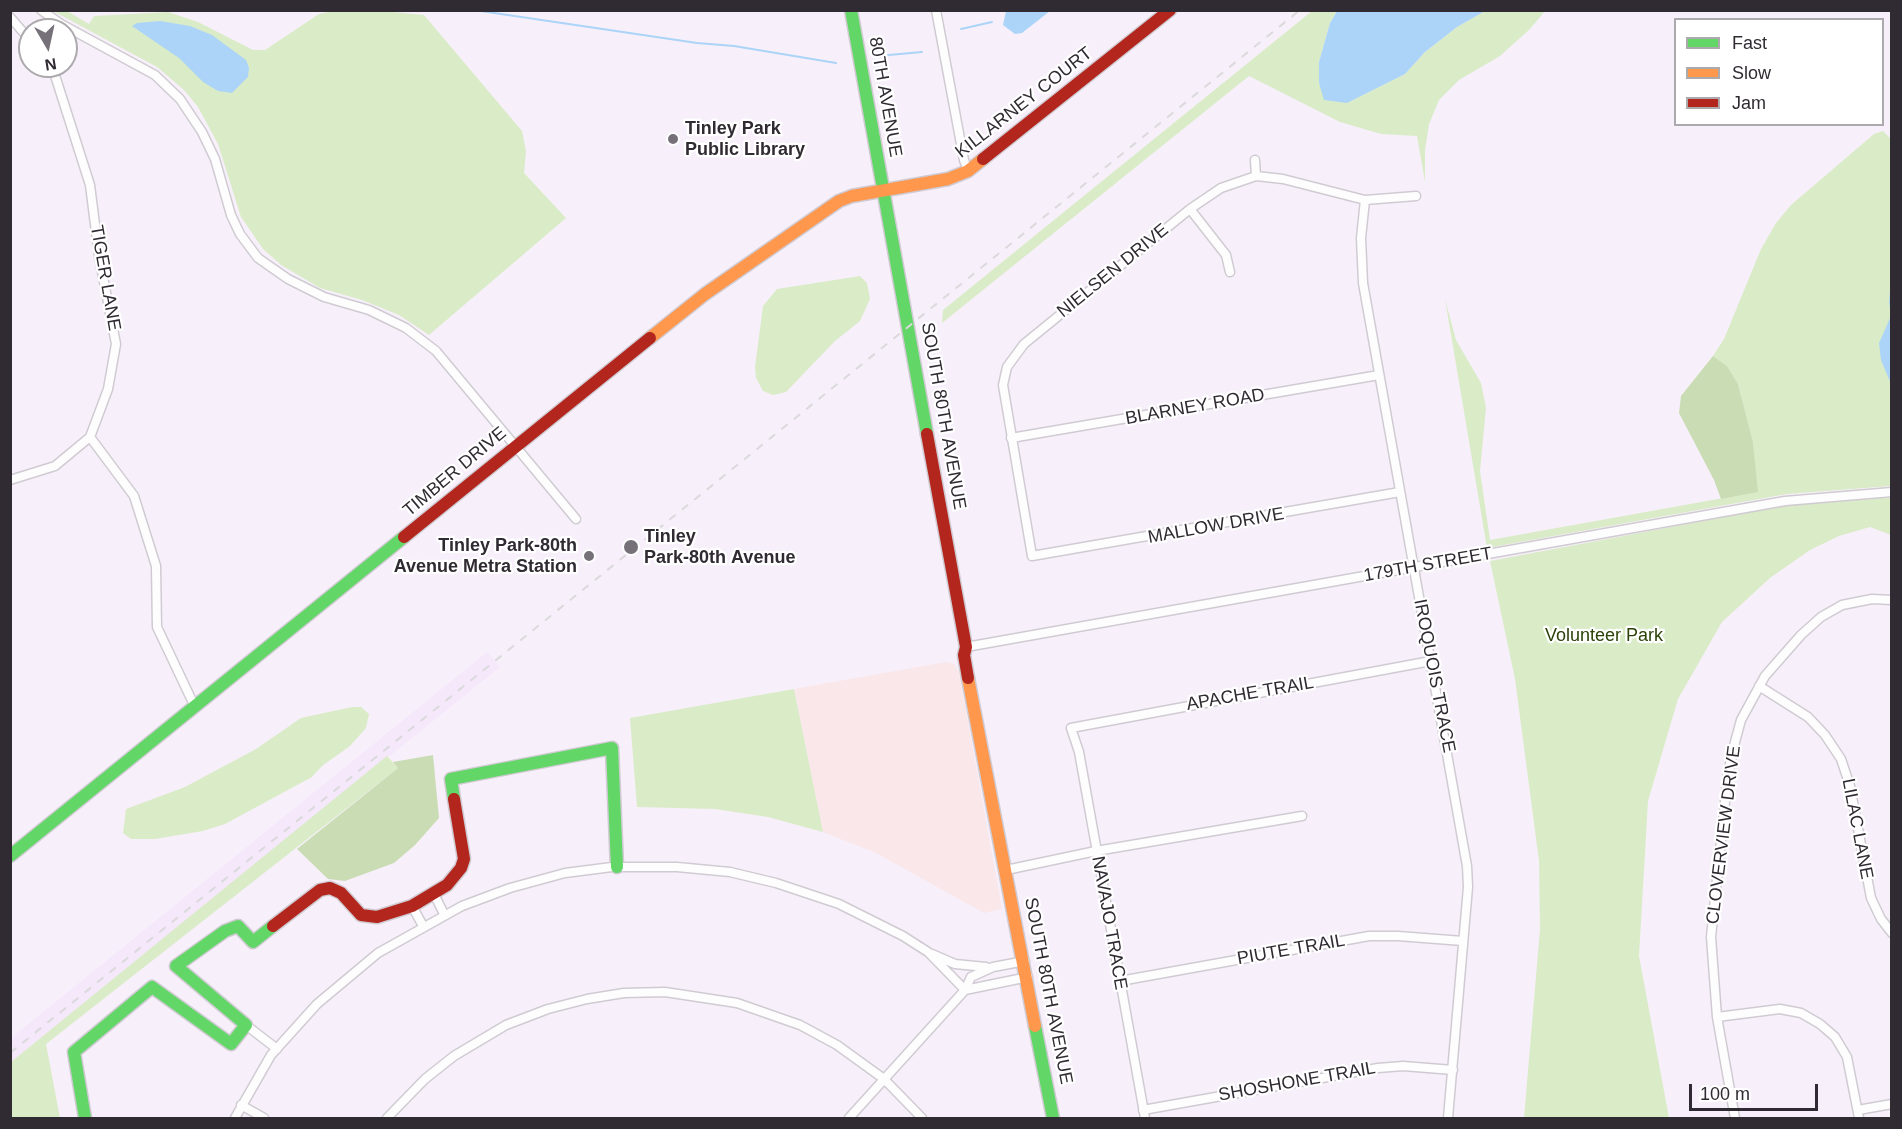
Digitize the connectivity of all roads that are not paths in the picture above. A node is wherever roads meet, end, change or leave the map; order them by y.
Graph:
1 (41, 10) edge
2 (851, 10) edge
3 (936, 10) edge
4 (1170, 10) edge
5 (56, 78) edge
6 (1255, 160) dead end
7 (968, 171) junction
8 (1256, 176) junction
9 (884, 190) junction
10 (1416, 196) dead end
11 (1365, 200) junction
12 (1190, 209) junction
13 (1230, 272) dead end
14 (1379, 375) junction
15 (90, 437) junction
16 (1011, 438) junction
17 (516, 445) junction
18 (10, 480) edge
19 (1400, 492) junction
20 (1892, 492) edge
21 (576, 519) dead end
22 (1032, 556) joint
23 (1413, 567) junction
24 (1892, 600) edge
25 (966, 648) junction
26 (1431, 661) junction
27 (1759, 686) junction
28 (194, 705) junction
29 (1071, 728) joint
30 (1302, 816) dead end
31 (1096, 851) junction
32 (10, 856) edge
33 (616, 867) junction
34 (1006, 870) junction
35 (434, 894) junction
36 (412, 906) junction
37 (444, 914) junction
38 (423, 926) junction
39 (1892, 933) edge
40 (1463, 941) junction
41 (928, 952) junction
42 (1024, 961) junction
43 (993, 967) junction
44 (1028, 977) junction
45 (1120, 981) junction
46 (965, 990) junction
47 (1717, 1017) junction
48 (246, 1025) junction
49 (277, 1049) junction
50 (1452, 1070) junction
51 (884, 1079) junction
52 (1892, 1104) edge
53 (241, 1105) junction
54 (1144, 1114) edge
55 (1858, 1114) edge
56 (85, 1119) edge
57 (235, 1119) edge
58 (264, 1119) edge
59 (387, 1119) edge
60 (849, 1119) edge
61 (922, 1119) edge
62 (1053, 1119) edge
63 (1448, 1119) edge
64 (1735, 1119) edge

1 - 17 street
2 - 9 street, 80TH AVENUE
3 - 7 street
4 - 7 street, KILLARNEY COURT
5 - 15 street, TIGER LANE
6 - 8 street
7 - 9 street, KILLARNEY COURT
8 - 11 street, NIELSEN DRIVE
8 - 12 street, NIELSEN DRIVE
9 - 17 street, TIMBER DRIVE
9 - 25 street, SOUTH 80TH AVENUE
10 - 11 street, NIELSEN DRIVE
11 - 14 street, IROQUOIS TRACE
12 - 13 street
12 - 16 street, NIELSEN DRIVE
14 - 16 street, BLARNEY ROAD
14 - 19 street, IROQUOIS TRACE
15 - 18 street, TIGER LANE
15 - 28 street
16 - 22 street, NIELSEN DRIVE
17 - 21 street
17 - 28 street, TIMBER DRIVE
19 - 22 street, MALLOW DRIVE
19 - 23 street, IROQUOIS TRACE
20 - 23 street, 179TH STREET
23 - 25 street, 179TH STREET
23 - 26 street, IROQUOIS TRACE
24 - 27 street, CLOVERVIEW DRIVE
25 - 34 street, SOUTH 80TH AVENUE
26 - 29 street, APACHE TRAIL
26 - 40 street, IROQUOIS TRACE
27 - 39 street, LILAC LANE
27 - 47 street, CLOVERVIEW DRIVE
28 - 32 street, TIMBER DRIVE
29 - 31 street, NAVAJO TRACE
30 - 31 street
31 - 34 street
31 - 45 street, NAVAJO TRACE
33 - 35 street
33 - 37 street
33 - 41 street
34 - 42 street, SOUTH 80TH AVENUE
35 - 36 street
35 - 37 street
36 - 38 street
36 - 48 street
37 - 38 street
38 - 49 street
40 - 45 street, PIUTE TRAIL
40 - 50 street, IROQUOIS TRACE
41 - 43 street
41 - 46 street
42 - 43 street
42 - 44 street, SOUTH 80TH AVENUE
43 - 46 street
44 - 46 street
44 - 62 street, SOUTH 80TH AVENUE
45 - 54 street, NAVAJO TRACE
46 - 51 street
47 - 55 street
47 - 64 street, CLOVERVIEW DRIVE
48 - 49 street
48 - 56 street
49 - 53 street
50 - 54 street, SHOSHONE TRAIL
50 - 63 street, IROQUOIS TRACE
51 - 59 street
51 - 60 street
51 - 61 street
52 - 55 street
53 - 57 street
53 - 58 street

